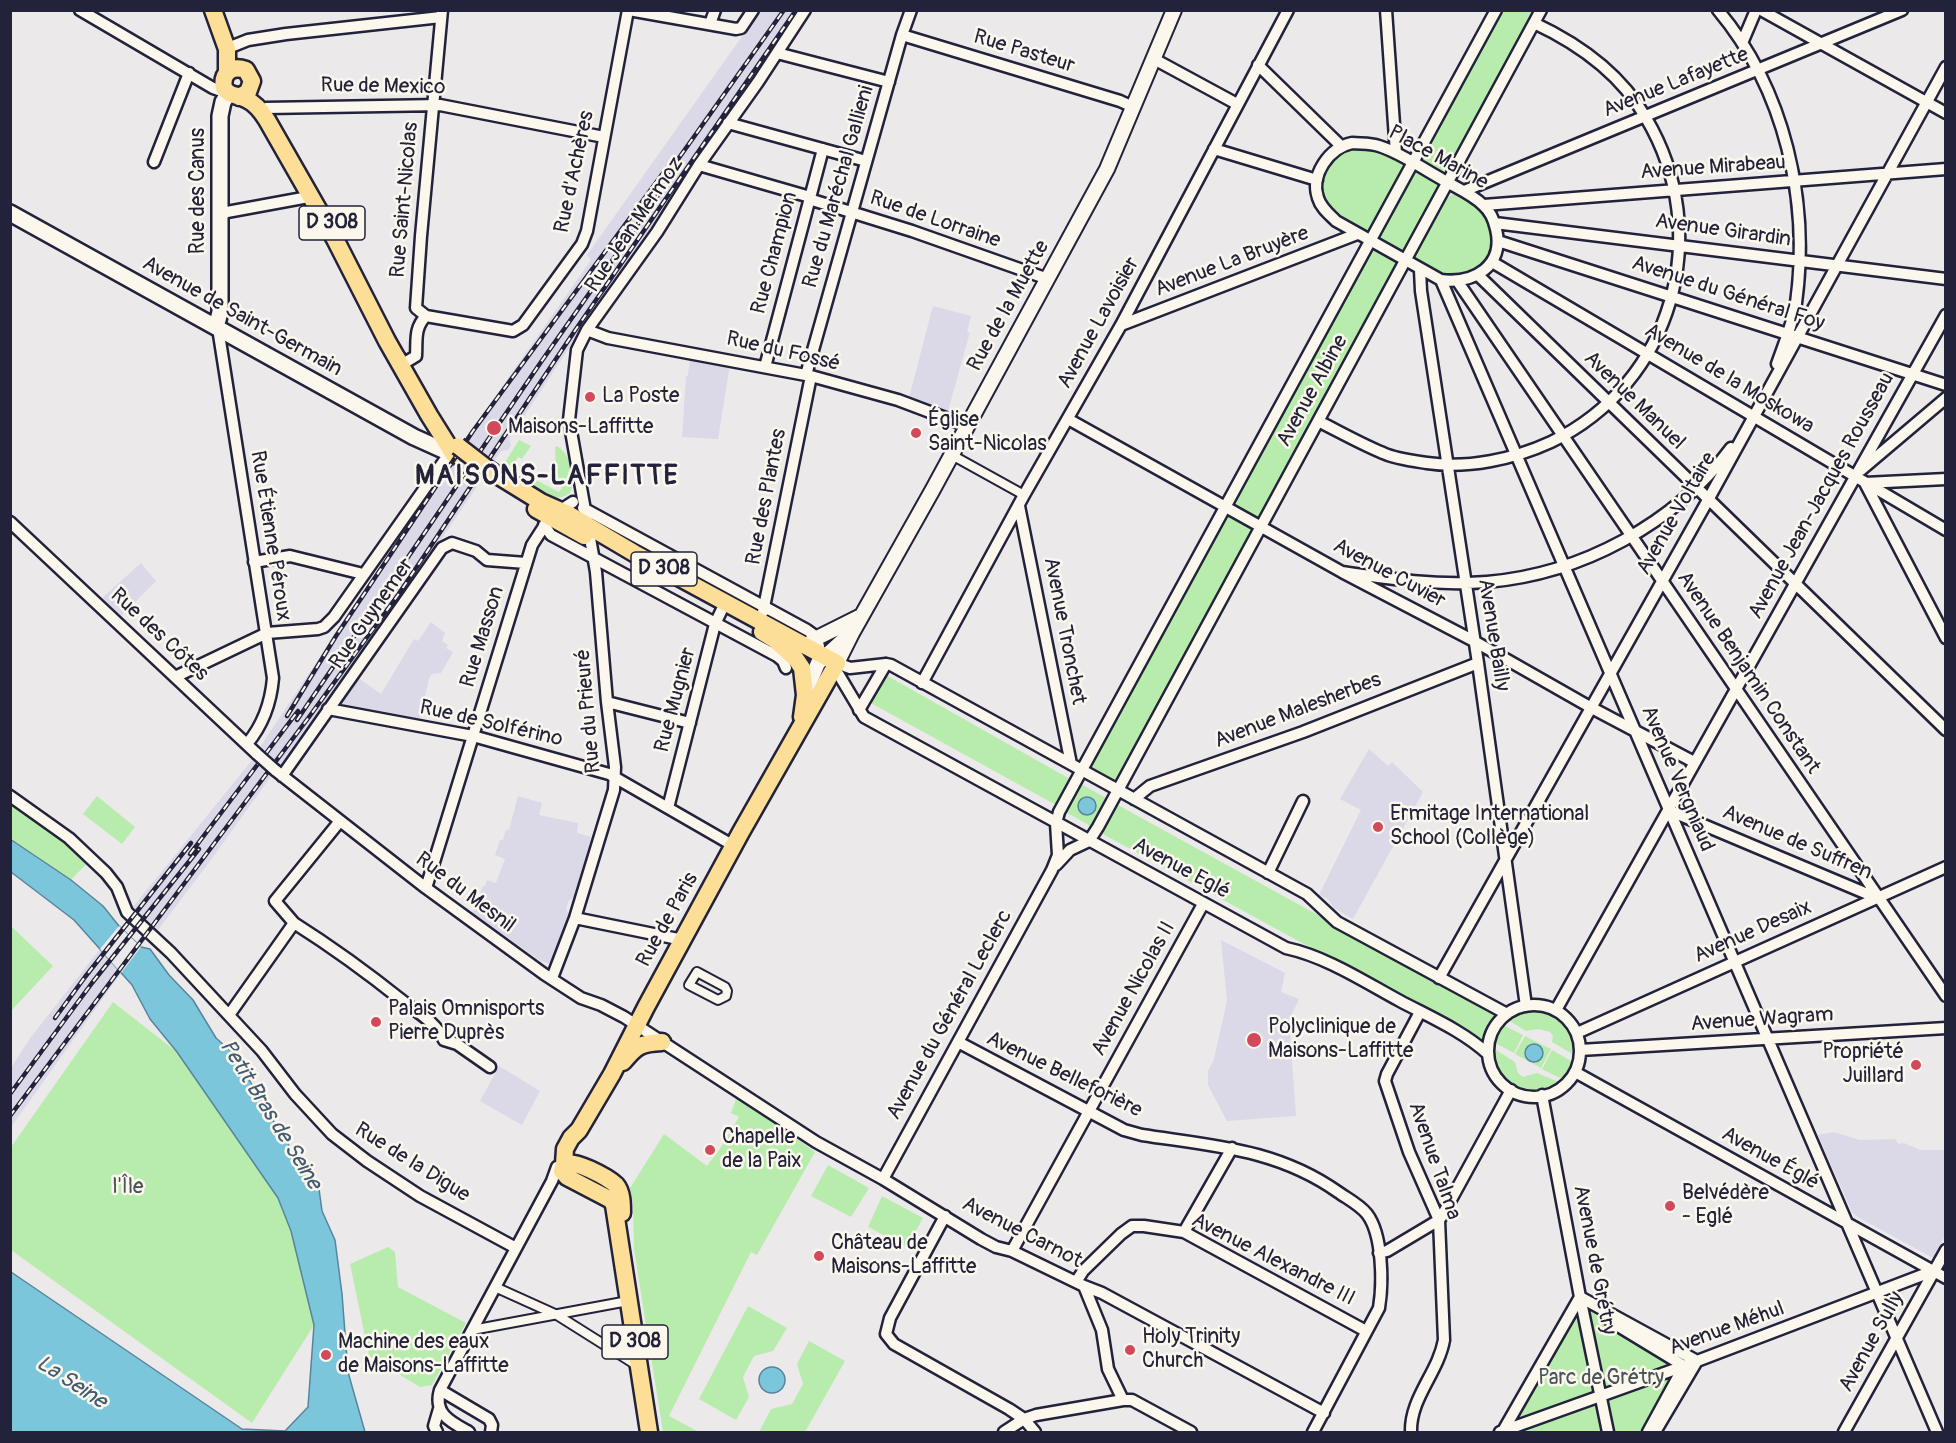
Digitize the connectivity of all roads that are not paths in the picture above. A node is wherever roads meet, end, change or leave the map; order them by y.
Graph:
1 (80, 10) edge
2 (213, 10) edge
3 (218, 10) edge
4 (628, 10) edge
5 (715, 10) edge
6 (753, 10) edge
7 (805, 10) edge
8 (911, 10) edge
9 (1174, 10) edge
10 (1288, 10) edge
11 (1386, 10) edge
12 (1496, 10) edge
13 (1542, 10) edge
14 (1719, 10) edge
15 (1756, 10) edge
16 (1761, 10) edge
17 (1902, 10) edge
18 (441, 14) edge
19 (710, 24) junction
20 (1534, 24) junction
21 (902, 35) junction
22 (1742, 43) junction
23 (1821, 43) junction
24 (233, 46) junction
25 (777, 53) junction
26 (1154, 59) junction
27 (1258, 64) junction
28 (1946, 67) edge
29 (1757, 71) junction
30 (189, 73) junction
31 (889, 82) junction
32 (234, 84) junction
33 (1926, 103) junction
34 (433, 104) junction
35 (1237, 104) junction
36 (1133, 107) junction
37 (266, 108) junction
38 (1946, 113) edge
39 (1646, 117) junction
40 (728, 123) junction
41 (604, 137) junction
42 (1341, 146) junction
43 (823, 149) junction
44 (1214, 149) junction
45 (1396, 153) junction
46 (866, 161) junction
47 (154, 162) dead end
48 (1413, 163) junction
49 (699, 165) junction
50 (1946, 170) edge
51 (1886, 174) junction
52 (1317, 180) junction
53 (1795, 182) junction
54 (1449, 183) junction
55 (1464, 191) junction
56 (1674, 191) junction
57 (309, 194) junction
58 (810, 198) junction
59 (1484, 205) junction
60 (852, 212) junction
61 (10, 213) edge
62 (220, 216) junction
63 (1495, 223) junction
64 (336, 230) junction
65 (1357, 234) junction
66 (1370, 241) junction
67 (1498, 241) junction
68 (1680, 244) junction
69 (1406, 261) junction
70 (1799, 261) junction
71 (1492, 262) junction
72 (1836, 266) junction
73 (1420, 270) junction
74 (1478, 275) junction
75 (1048, 279) junction
76 (1946, 279) edge
77 (1441, 280) junction
78 (1458, 282) junction
79 (1672, 297) junction
80 (1946, 315) edge
81 (426, 316) junction
82 (1121, 325) junction
83 (215, 327) junction
84 (587, 330) junction
85 (1793, 336) junction
86 (389, 345) junction
87 (1648, 353) junction
88 (406, 362) junction
89 (765, 367) junction
90 (1911, 375) junction
91 (808, 376) junction
92 (1946, 385) edge
93 (1946, 398) edge
94 (1608, 403) junction
95 (1754, 416) junction
96 (1068, 419) junction
97 (1318, 421) junction
98 (967, 426) junction
99 (1562, 436) junction
100 (456, 451) junction
101 (950, 454) junction
102 (1517, 455) junction
103 (1448, 464) junction
104 (1854, 475) junction
105 (1946, 479) edge
106 (1865, 483) junction
107 (580, 486) junction
108 (1696, 488) junction
109 (1021, 500) junction
110 (1708, 500) junction
111 (1225, 508) junction
112 (586, 509) junction
113 (562, 518) junction
114 (10, 522) edge
115 (1260, 527) junction
116 (1946, 530) edge
117 (591, 534) junction
118 (1631, 536) junction
119 (594, 558) junction
120 (254, 562) junction
121 (526, 562) junction
122 (1564, 566) junction
123 (1342, 572) junction
124 (363, 574) junction
125 (1661, 580) junction
126 (1465, 583) junction
127 (1796, 584) junction
128 (764, 607) junction
129 (720, 612) junction
130 (863, 613) junction
131 (764, 624) junction
132 (267, 633) junction
133 (1946, 638) edge
134 (775, 640) junction
135 (1474, 641) junction
136 (810, 642) junction
137 (886, 663) junction
138 (1478, 663) junction
139 (828, 664) junction
140 (793, 666) junction
141 (1609, 673) junction
142 (175, 677) junction
143 (922, 683) junction
144 (1736, 690) junction
145 (805, 695) junction
146 (607, 702) junction
147 (1590, 707) junction
148 (328, 709) junction
149 (859, 710) junction
150 (690, 723) junction
151 (1634, 730) junction
152 (1946, 730) edge
153 (797, 732) junction
154 (473, 736) junction
155 (247, 744) junction
156 (1694, 762) junction
157 (1071, 764) junction
158 (1082, 771) junction
159 (278, 773) junction
160 (615, 777) junction
161 (1118, 790) junction
162 (10, 796) edge
163 (1134, 799) junction
164 (1303, 801) dead end
165 (668, 807) junction
166 (1668, 810) junction
167 (340, 821) junction
168 (1056, 823) junction
169 (1089, 841) junction
170 (734, 846) junction
171 (1505, 862) junction
172 (1946, 867) edge
173 (1052, 870) junction
174 (1268, 873) junction
175 (426, 888) junction
176 (1877, 898) junction
177 (1203, 904) junction
178 (575, 918) junction
179 (294, 923) junction
180 (683, 940) junction
181 (1735, 962) junction
182 (552, 978) junction
183 (1439, 978) junction
184 (689, 985) joint
185 (1946, 996) edge
186 (1526, 1006) junction
187 (1556, 1010) junction
188 (1420, 1012) junction
189 (1507, 1014) junction
190 (229, 1015) junction
191 (636, 1024) junction
192 (1946, 1028) edge
193 (1577, 1033) junction
194 (1767, 1039) junction
195 (662, 1042) junction
196 (957, 1042) junction
197 (1581, 1050) junction
198 (1488, 1054) junction
199 (490, 1067) dead end
200 (1575, 1072) junction
201 (612, 1074) junction
202 (1511, 1090) junction
203 (1542, 1095) junction
204 (1088, 1112) junction
205 (1232, 1148) junction
206 (564, 1170) junction
207 (883, 1179) junction
208 (945, 1216) junction
209 (1439, 1220) junction
210 (1848, 1225) junction
211 (1184, 1232) junction
212 (516, 1248) junction
213 (1946, 1250) edge
214 (1012, 1251) junction
215 (1379, 1253) junction
216 (1933, 1271) junction
217 (1946, 1278) edge
218 (1080, 1284) junction
219 (495, 1287) junction
220 (1877, 1294) junction
221 (628, 1301) junction
222 (1581, 1301) junction
223 (557, 1314) junction
224 (472, 1330) junction
225 (1366, 1331) junction
226 (1896, 1339) junction
227 (1697, 1361) junction
228 (1684, 1366) junction
229 (639, 1368) junction
230 (440, 1390) junction
231 (1602, 1394) junction
232 (1123, 1400) junction
233 (440, 1409) junction
234 (1324, 1413) junction
235 (1024, 1419) junction
236 (1508, 1431) edge
237 (437, 1432) edge
238 (469, 1432) edge
239 (491, 1432) edge
240 (650, 1432) edge
241 (1004, 1432) edge
242 (1035, 1432) edge
243 (1191, 1432) edge
244 (1313, 1432) edge
245 (1411, 1432) edge
246 (1608, 1432) edge
247 (1648, 1432) edge
248 (1655, 1432) edge
249 (1844, 1432) edge
250 (1937, 1432) edge

1 - 30 street
2 - 32 main road
3 - 24 main road, D 308
4 - 19 street
4 - 41 street, Rue d'Achères
5 - 19 street
6 - 19 street
7 - 25 street, Rue Jean Mermoz
8 - 21 street, Rue du Maréchal Gallieni
9 - 26 street, Rue de la Muette
10 - 27 street, Avenue Lavoisier
11 - 45 street
12 - 48 street, Avenue Albine
13 - 20 street, Avenue Albine
14 - 22 street
15 - 22 street
16 - 23 street
17 - 23 street, Avenue Lafayette
18 - 24 street
18 - 34 street, Rue Saint-Nicolas
20 - 39 street
20 - 54 street, Avenue Albine
21 - 31 street, Rue du Maréchal Gallieni
21 - 36 street, Rue Pasteur
22 - 29 street
23 - 29 street, Avenue Lafayette
23 - 33 street
24 - 32 main road, D 308
25 - 31 street
25 - 40 street, Rue Jean Mermoz
26 - 35 street
26 - 36 street, Rue de la Muette
27 - 35 street, Avenue Lavoisier
27 - 42 street
28 - 33 street, Avenue Voltaire
29 - 39 street, Avenue Lafayette
29 - 53 street
30 - 32 street
30 - 47 street
31 - 46 street, Rue du Maréchal Gallieni
32 - 37 main road, D 308
32 - 57 main road, D 308
32 - 62 main road, Rue des Canus
33 - 38 street
33 - 51 street, Avenue Voltaire
34 - 37 street, Rue de Mexico
34 - 41 street, Rue de Mexico
34 - 81 street, Rue Saint-Nicolas
35 - 44 street, Avenue Lavoisier
36 - 75 street, Rue de la Muette
37 - 64 main road, D 308
39 - 55 street, Avenue Lafayette
39 - 56 street
40 - 43 street
40 - 49 street, Rue Jean Mermoz
41 - 81 street, Rue d'Achères
42 - 45 street, Place Marine
42 - 52 street
43 - 46 street
43 - 58 street, Rue Champion
44 - 52 street
44 - 82 street, Avenue Lavoisier
45 - 48 street, Place Marine
46 - 60 street, Rue du Maréchal Gallieni
48 - 54 street, Place Marine
48 - 66 street, Avenue Albine
49 - 58 street, Rue de Lorraine
49 - 84 street, Rue Jean Mermoz
50 - 51 street, Avenue Mirabeau
51 - 53 street, Avenue Mirabeau
51 - 72 street, Avenue Voltaire
52 - 65 street
53 - 56 street, Avenue Mirabeau
53 - 70 street
54 - 55 street, Place Marine
54 - 69 street, Avenue Albine
55 - 59 street, Place Marine
56 - 59 street, Avenue Mirabeau
56 - 68 street
57 - 62 street
57 - 64 street
57 - 86 main road, D 308
58 - 60 street, Rue de Lorraine
58 - 89 street, Rue Champion
59 - 63 street, Place Marine
60 - 75 street, Rue de Lorraine
60 - 91 street, Rue du Maréchal Gallieni
61 - 83 main road, Avenue de Saint-Germain
62 - 83 main road, Rue des Canus
63 - 67 street, Place Marine
63 - 68 street, Avenue Girardin
64 - 88 main road, D 308
65 - 66 street
65 - 82 street, Avenue La Bruyère
66 - 69 street
66 - 111 street, Avenue Albine
67 - 71 street, Place Marine
67 - 79 street, Avenue du Général Foy
68 - 70 street, Avenue Girardin
68 - 79 street
69 - 73 street
69 - 97 street, Avenue Albine
70 - 72 street, Avenue Girardin
70 - 85 street
71 - 74 street
71 - 87 street, Avenue de la Moskowa
72 - 76 street, Avenue Girardin
72 - 85 street, Avenue Voltaire
73 - 77 street
73 - 103 street, Avenue Bailly
74 - 78 street
74 - 94 street, Avenue Manuel
75 - 98 street, Rue de la Muette
77 - 78 street
77 - 102 street, Avenue Vergniaud
78 - 99 street, Avenue Benjamin Constant
79 - 85 street, Avenue du Général Foy
79 - 87 street
80 - 90 street, Avenue Jean-Jacques Rousseau
81 - 88 street
82 - 96 street, Avenue Lavoisier
83 - 100 main road, Avenue de Saint-Germain
83 - 120 street, Rue Étienne Péroux
84 - 89 street, Rue du Fossé
84 - 107 street, Rue Jean Mermoz
85 - 90 street, Avenue du Général Foy
85 - 95 street, Avenue Voltaire
86 - 88 street
86 - 100 main road, D 308
87 - 94 street
87 - 95 street, Avenue de la Moskowa
88 - 100 main road, D 308
89 - 91 street, Rue du Fossé
90 - 92 street, Avenue du Général Foy
90 - 104 street, Avenue Jean-Jacques Rousseau
91 - 98 street, Rue du Fossé
91 - 128 street, Rue des Plantes
93 - 104 street
94 - 99 street
94 - 108 street, Avenue Manuel
95 - 104 street, Avenue de la Moskowa
95 - 108 street
95 - 110 street, Avenue Voltaire
96 - 109 street, Avenue Lavoisier
96 - 111 street, Avenue Cuvier
97 - 103 street
97 - 115 street, Avenue Albine
98 - 101 street, Rue de la Muette
99 - 102 street
99 - 118 street, Avenue Benjamin Constant
100 - 113 main road, D 308, bridge
100 - 124 street
101 - 109 street
101 - 130 street, Rue de la Muette
102 - 103 street
102 - 122 street, Avenue Vergniaud
103 - 126 street, Avenue Bailly
104 - 106 street, Avenue de la Moskowa
104 - 127 street, Avenue Jean-Jacques Rousseau
105 - 106 street
106 - 116 street, Avenue de la Moskowa
106 - 133 street
107 - 112 street, Rue Jean Mermoz
107 - 113 street
108 - 110 street, Avenue Manuel
108 - 118 street
109 - 143 street, Avenue Lavoisier
109 - 157 street, Avenue Tronchet
110 - 125 street, Avenue Voltaire
110 - 127 street, Avenue Manuel
111 - 115 street, Avenue Cuvier
111 - 158 street, Avenue Albine
112 - 113 street
112 - 117 street, Rue Jean Mermoz
112 - 128 street
113 - 117 main road, D 308
113 - 119 street
113 - 121 street, Rue Masson
114 - 142 street, Rue des Côtes
115 - 123 street, Avenue Cuvier
115 - 161 street, Avenue Albine
117 - 119 street, Rue du Prieuré
117 - 129 main road, D 308
118 - 122 street
118 - 125 street, Avenue Benjamin Constant
119 - 129 street
119 - 146 street, Rue du Prieuré
120 - 124 street
120 - 132 street, Rue Étienne Péroux
121 - 148 street, Rue Guynemer
121 - 154 street, Rue Masson
122 - 126 street
122 - 141 street, Avenue Vergniaud
123 - 126 street
123 - 135 street, Avenue Cuvier
124 - 132 street
125 - 141 street, Avenue Voltaire
125 - 144 street, Avenue Benjamin Constant
126 - 135 street, Avenue Bailly
127 - 144 street, Avenue Jean-Jacques Rousseau
127 - 152 street, Avenue Manuel
128 - 131 street, Rue des Plantes
128 - 136 street
129 - 131 main road, D 308
129 - 134 main road, D 308
129 - 140 street
129 - 150 street, Rue Mugnier
130 - 136 street, Rue de la Muette
130 - 139 street, Rue de la Muette
131 - 136 main road, D 308
132 - 142 street
132 - 155 street, Rue Étienne Péroux
134 - 139 street
134 - 140 main road, D 308
135 - 138 street, Avenue Bailly
135 - 147 street, Avenue Cuvier
136 - 139 main road, D 308
137 - 139 street
137 - 143 street, Avenue Eglé
137 - 149 street
138 - 163 street, Avenue Malesherbes
138 - 171 street, Avenue Bailly
139 - 145 street, Rue de Paris
139 - 149 street, Avenue Eglé
139 - 153 main road, Rue de Paris
140 - 145 main road, Rue de Paris
141 - 147 street, Avenue Voltaire
141 - 151 street, Avenue Vergniaud
142 - 155 street, Rue des Côtes
143 - 157 street, Avenue Eglé
144 - 156 street, Avenue Jean-Jacques Rousseau
144 - 176 street, Avenue Benjamin Constant
145 - 153 main road, Rue de Paris
146 - 150 street
146 - 160 street, Rue du Prieuré
147 - 151 street, Avenue Cuvier
147 - 171 street, Avenue Voltaire
148 - 154 street, Rue de Solférino
148 - 159 street, Rue Guynemer
149 - 168 street, Avenue Eglé
150 - 165 street, Rue Mugnier
151 - 156 street, Avenue Cuvier
151 - 166 street, Avenue Vergniaud
153 - 170 main road, Rue de Paris
154 - 160 street, Rue de Solférino
154 - 175 street, Rue Masson
155 - 159 street, Rue des Côtes, bridge
156 - 166 street, Avenue Jean-Jacques Rousseau
157 - 158 street, Avenue Eglé
158 - 161 street, Avenue Eglé
158 - 168 street, Avenue du Général Leclerc
159 - 167 street, Rue du Mesnil
160 - 165 street, Rue de Solférino
160 - 178 street, Rue du Prieuré
161 - 163 street, Avenue Eglé
161 - 169 street, Avenue du Général Leclerc
162 - 190 street, Rue de la Digue
163 - 174 street, Avenue Eglé
164 - 174 street
165 - 170 street, Rue de Solférino
166 - 176 street, Avenue de Suffren
166 - 181 street, Avenue Vergniaud
166 - 187 street, Avenue Jean-Jacques Rousseau
167 - 175 street, Rue du Mesnil
167 - 179 street
168 - 169 street, Avenue Eglé
168 - 173 street, Avenue du Général Leclerc
169 - 173 street, Avenue du Général Leclerc
169 - 177 street, Avenue Eglé
170 - 180 main road, Rue de Paris
171 - 183 street, Avenue Voltaire
171 - 186 street, Avenue Bailly
172 - 176 street, Avenue Desaix
173 - 196 street, Avenue du Général Leclerc
174 - 183 street, Avenue Eglé
175 - 182 street, Rue du Mesnil
176 - 181 street, Avenue Desaix
176 - 185 street, Avenue Benjamin Constant
177 - 188 street, Avenue Eglé
177 - 204 street, Avenue Nicolas II
178 - 180 street
178 - 182 street, Rue du Prieuré
179 - 190 street
179 - 199 street
180 - 191 main road, Rue de Paris
181 - 193 street, Avenue Desaix
181 - 194 street, Avenue Vergniaud
182 - 191 street, Rue du Mesnil
183 - 189 street, Avenue Eglé
184 - 184 street
186 - 187 street
186 - 189 street
187 - 193 street
188 - 198 street, Avenue Eglé
188 - 209 street, Avenue Talma
189 - 198 street
190 - 212 street, Rue de la Digue
191 - 195 street, Rue du Mesnil
191 - 201 main road, Rue de Paris
192 - 194 street, Avenue Wagram
193 - 197 street
194 - 197 street, Avenue Wagram
194 - 210 street, Avenue Vergniaud
195 - 201 main road
195 - 207 street, Avenue Carnot
196 - 204 street, Avenue Belleforière
196 - 207 street, Avenue du Général Leclerc
197 - 200 street
198 - 202 street
200 - 203 street
200 - 210 street, Avenue Églé
201 - 206 main road, Rue de Paris
202 - 203 street
202 - 209 street
203 - 222 street, Avenue de Grétry
204 - 205 street, Avenue Belleforière
204 - 214 street, Avenue Nicolas II
205 - 211 street
205 - 215 street, Avenue Belleforière
206 - 212 street, Rue de Paris
206 - 221 main road, D 308
207 - 208 street, Avenue Carnot
208 - 214 street, Avenue Carnot
208 - 235 street
209 - 215 street
209 - 245 street, Avenue Talma
210 - 216 street, Avenue Églé
210 - 220 street, Avenue Vergniaud
211 - 218 street, Avenue Alexandre III
211 - 225 street, Avenue Alexandre III
212 - 219 street, Rue de Paris
213 - 216 street, Avenue Sully
214 - 218 street, Avenue Carnot
215 - 225 street, Avenue Belleforière
216 - 217 street, Avenue Églé
216 - 220 street, Avenue Méhul
216 - 226 street, Avenue Sully
218 - 232 street, Avenue Carnot
218 - 234 street
219 - 223 street
219 - 224 street, Rue de Paris
220 - 226 street, Avenue Vergniaud
220 - 227 street, Avenue Méhul
221 - 223 street
221 - 229 main road, D 308
222 - 227 street
222 - 228 street
222 - 231 street, Avenue de Grétry
222 - 236 street
223 - 224 street
223 - 229 street
224 - 230 street, Rue de Paris
225 - 234 street, Avenue Belleforière
226 - 249 street, Avenue Sully
226 - 250 street, Avenue Vergniaud
227 - 228 street, Avenue Méhul
227 - 248 street
228 - 231 street, Avenue Méhul
228 - 247 street
229 - 240 main road, D 308
230 - 233 street, Rue de Paris
230 - 239 street
231 - 236 street, Avenue Méhul
231 - 246 street, Avenue de Grétry
232 - 235 street
232 - 243 street
233 - 237 street, Rue de Paris
233 - 238 street
234 - 244 street, Avenue Belleforière
235 - 241 street
235 - 242 street

